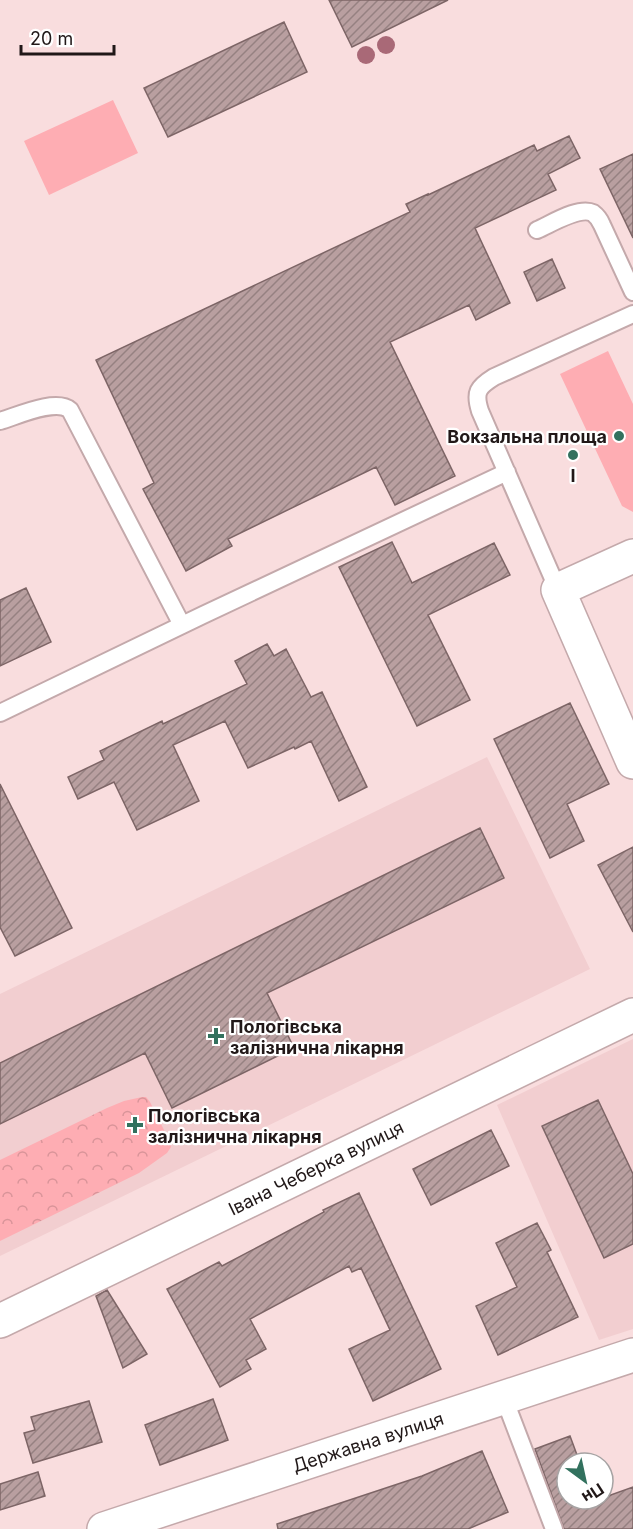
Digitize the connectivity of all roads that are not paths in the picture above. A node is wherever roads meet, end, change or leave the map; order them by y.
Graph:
1 (537, 230) dead end
2 (633, 292) edge
3 (633, 314) edge
4 (0, 421) edge
5 (507, 472) junction
6 (633, 556) edge
7 (558, 590) junction
8 (182, 625) junction
9 (0, 713) edge
10 (633, 762) edge
11 (633, 1015) edge
12 (0, 1321) edge
13 (633, 1355) edge
14 (504, 1398) junction
15 (104, 1529) edge
16 (554, 1529) edge

1 - 2 lane
3 - 5 lane
4 - 8 lane
5 - 7 lane
5 - 8 lane
6 - 7 street
7 - 10 street
8 - 9 lane
11 - 12 street, Івана Чеберка вулиця
13 - 14 street, Державна вулиця
14 - 15 street, Державна вулиця
14 - 16 lane

